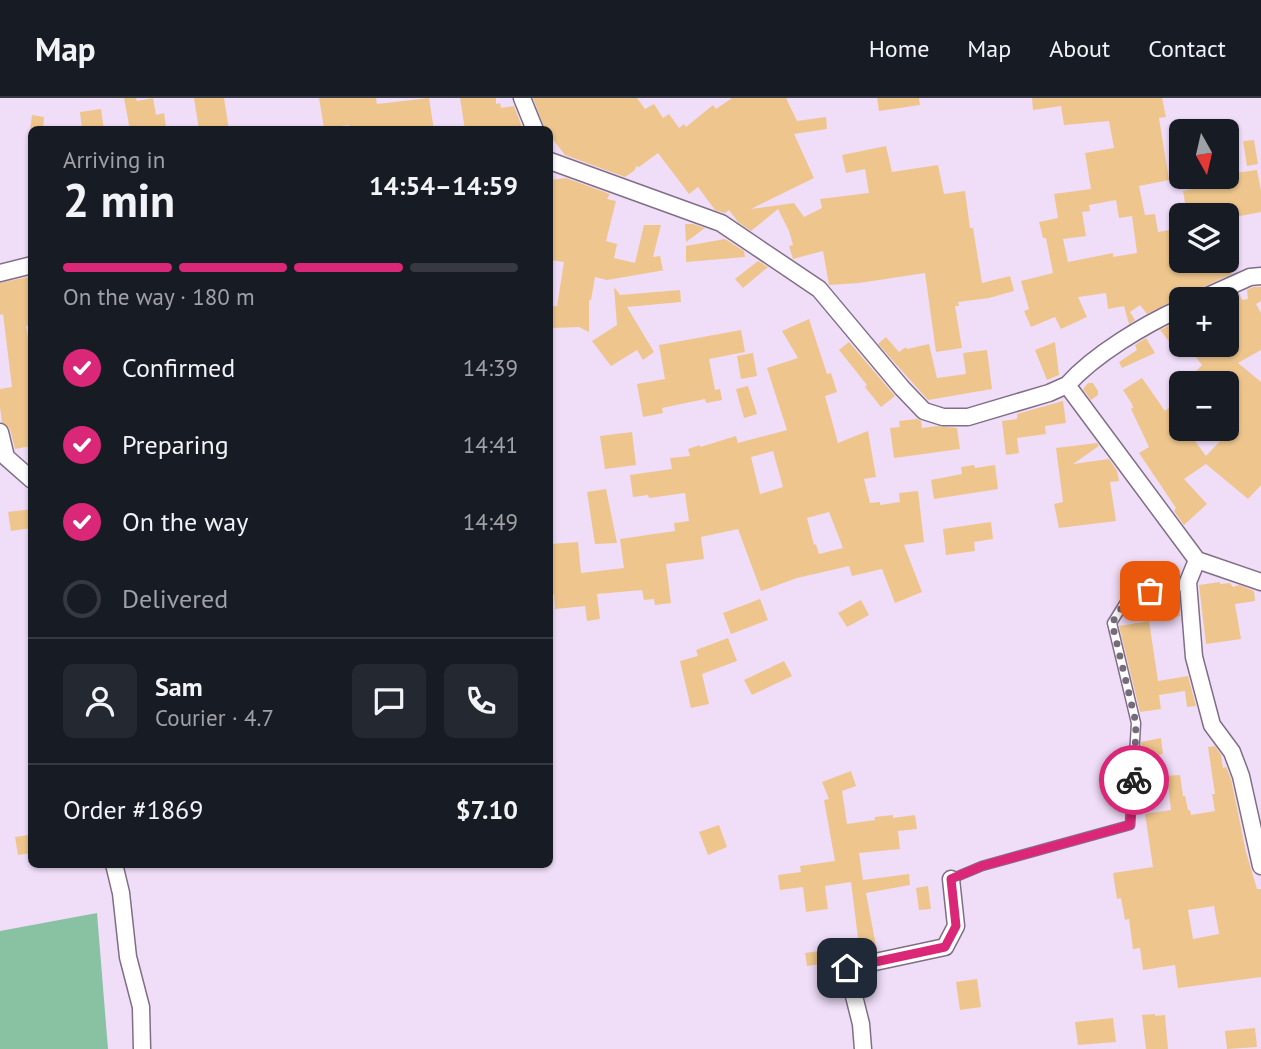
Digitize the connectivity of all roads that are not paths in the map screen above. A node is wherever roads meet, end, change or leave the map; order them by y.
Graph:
1 (522, 98) edge
2 (533, 126) edge
3 (553, 162) edge
4 (28, 266) edge
5 (0, 273) edge
6 (1261, 276) edge
7 (1229, 287) edge
8 (1169, 313) edge
9 (1067, 385) junction
10 (0, 432) edge
11 (28, 476) edge
12 (1197, 560) junction
13 (1261, 582) edge
14 (1189, 585) junction
15 (1261, 866) edge
16 (115, 868) edge
17 (951, 879) joint
18 (142, 1049) edge
19 (863, 1049) edge

1 - 2 street
3 - 9 street
4 - 5 street
6 - 7 street
8 - 9 street
9 - 12 street
10 - 11 street
12 - 13 street
12 - 14 street
14 - 15 street
14 - 17 lane
16 - 18 street
17 - 19 street

